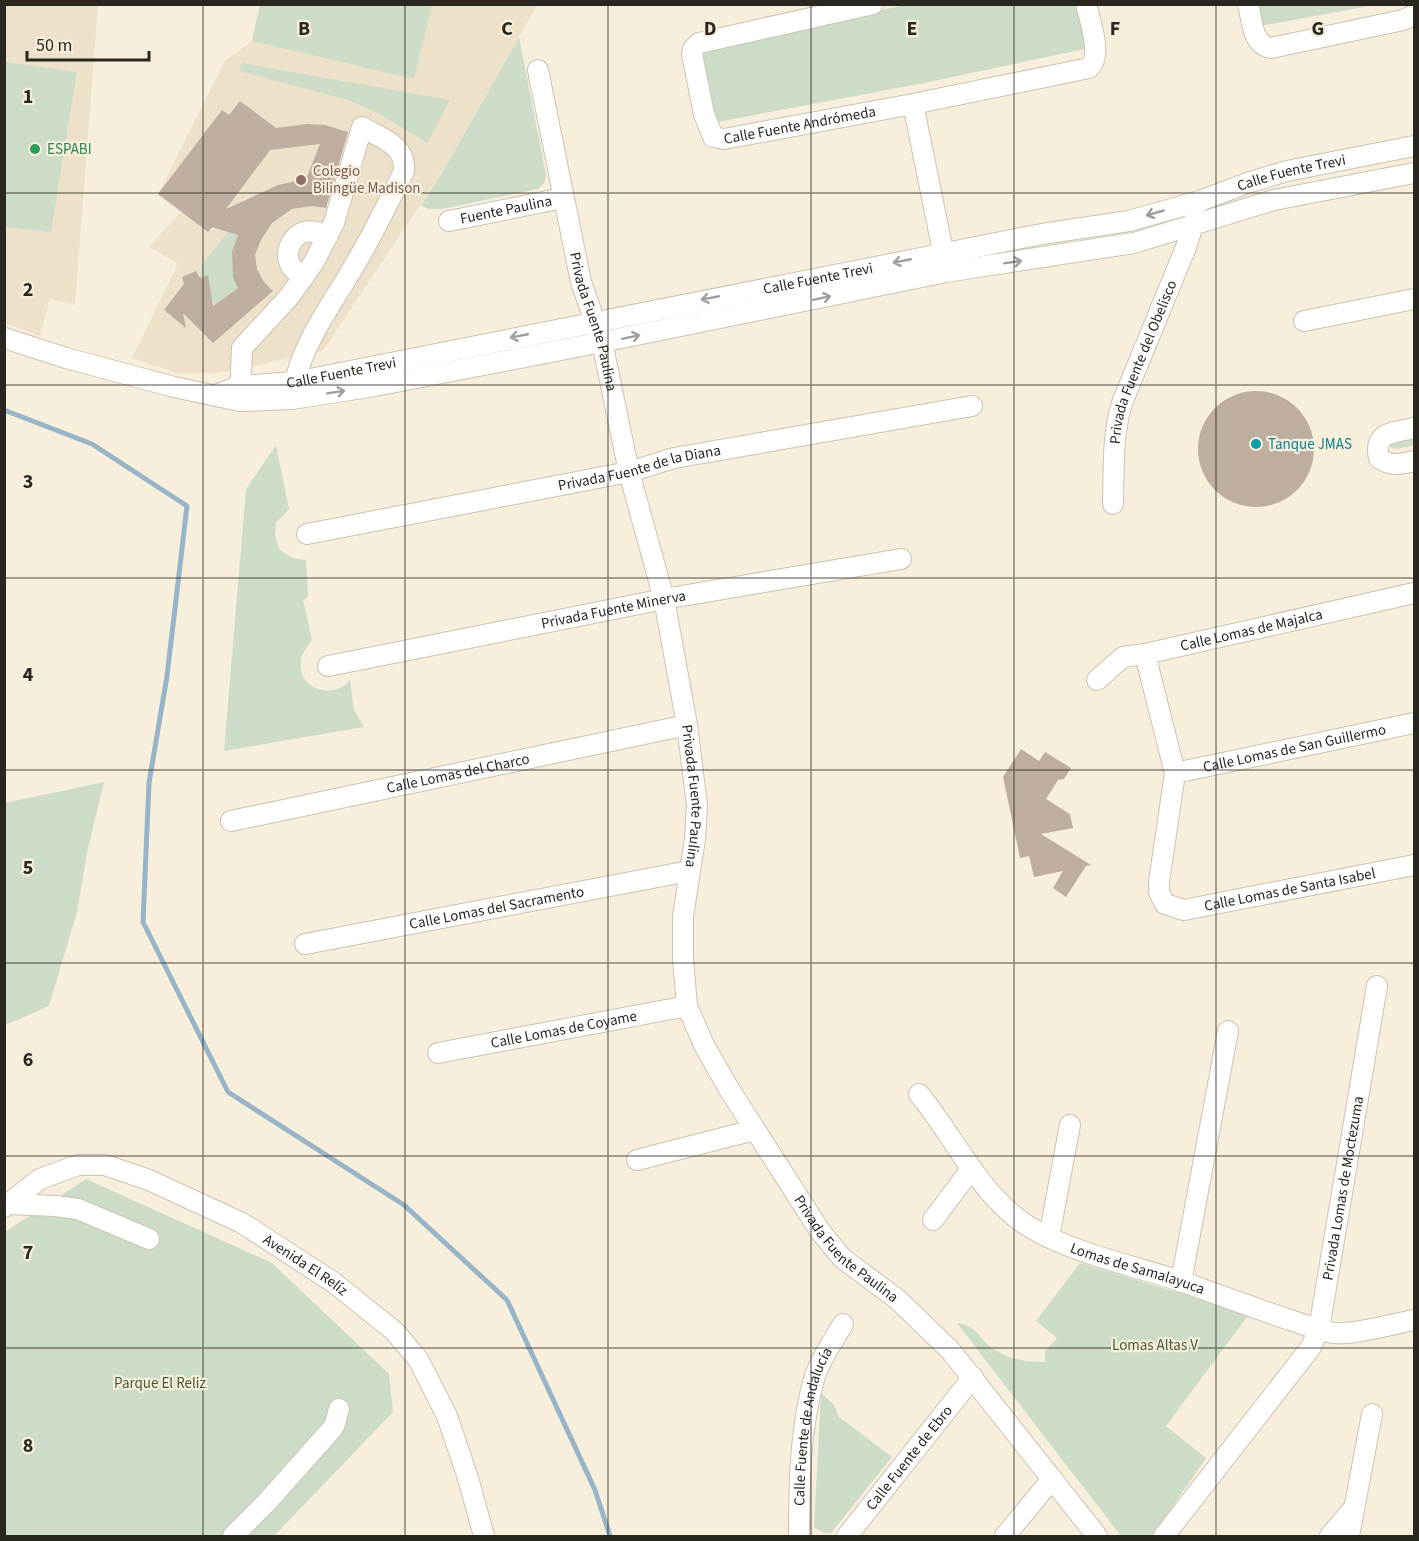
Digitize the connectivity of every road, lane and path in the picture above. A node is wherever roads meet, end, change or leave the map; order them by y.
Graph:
1 (873, 4) edge
2 (1086, 4) edge
3 (1248, 4) edge
4 (1414, 15) edge
5 (538, 70) dead end
6 (913, 104) junction
7 (1414, 146) edge
8 (1414, 173) edge
9 (563, 198) junction
10 (1200, 201) junction
11 (449, 221) dead end
12 (1193, 225) junction
13 (328, 236) junction
14 (945, 263) junction
15 (303, 278) junction
16 (1414, 299) edge
17 (595, 321) junction
18 (1304, 321) dead end
19 (4, 338) edge
20 (602, 342) junction
21 (293, 391) junction
22 (239, 394) junction
23 (972, 406) dead end
24 (1414, 428) edge
25 (1414, 461) edge
26 (629, 472) junction
27 (1113, 504) dead end
28 (307, 534) dead end
29 (901, 559) dead end
30 (1414, 593) edge
31 (664, 598) junction
32 (1145, 654) junction
33 (328, 666) dead end
34 (1097, 680) dead end
35 (1414, 723) edge
36 (687, 725) junction
37 (1175, 773) junction
38 (231, 821) dead end
39 (1414, 865) edge
40 (689, 871) junction
41 (305, 944) dead end
42 (1377, 986) dead end
43 (687, 1006) junction
44 (1228, 1031) dead end
45 (438, 1053) dead end
46 (919, 1094) dead end
47 (1070, 1125) dead end
48 (754, 1130) junction
49 (637, 1160) dead end
50 (971, 1169) junction
51 (6, 1206) edge
52 (933, 1220) dead end
53 (1049, 1237) junction
54 (149, 1239) dead end
55 (1181, 1282) junction
56 (1414, 1320) edge
57 (843, 1324) dead end
58 (1319, 1329) junction
59 (972, 1377) junction
60 (339, 1409) dead end
61 (1372, 1414) dead end
62 (1052, 1479) junction
63 (1354, 1506) junction
64 (233, 1536) edge
65 (484, 1536) edge
66 (799, 1536) edge
67 (847, 1536) edge
68 (1005, 1536) edge
69 (1097, 1536) edge
70 (1164, 1536) edge
71 (1329, 1536) edge
72 (1349, 1536) edge

1 - 6 street, Calle Fuente Andrómeda
2 - 6 street, Calle Fuente Andrómeda
3 - 4 street
5 - 9 street, Privada Fuente Paulina
6 - 14 street
7 - 10 street, Calle Fuente Trevi
8 - 12 street, Calle Fuente Trevi
9 - 11 street, Fuente Paulina
9 - 17 street, Privada Fuente Paulina
10 - 12 street, Privada Fuente del Obelisco
10 -> 14 street, Calle Fuente Trevi
14 -> 12 street, Calle Fuente Trevi
12 - 27 street, Privada Fuente del Obelisco
13 - 15 street
13 - 15 street
13 - 21 street
14 -> 17 street, Calle Fuente Trevi
20 -> 14 street, Calle Fuente Trevi
15 - 22 street
16 - 18 street
17 - 20 street, Privada Fuente Paulina
17 -> 21 street, Calle Fuente Trevi
19 - 22 street, Calle Fuente Trevi
21 -> 20 street, Calle Fuente Trevi
20 - 26 street, Privada Fuente Paulina
21 - 22 street, Calle Fuente Trevi
23 - 26 street, Privada Fuente de la Diana
24 - 25 street
26 - 28 street, Privada Fuente de la Diana
26 - 31 street, Privada Fuente Paulina
29 - 31 street, Privada Fuente Minerva
30 - 32 street, Calle Lomas de Majalca
31 - 33 street, Privada Fuente Minerva
31 - 36 street, Privada Fuente Paulina
32 - 34 street, Calle Lomas de Majalca
32 - 37 street
35 - 37 street, Calle Lomas de San Guillermo
36 - 38 street, Calle Lomas del Charco
36 - 40 street, Privada Fuente Paulina
37 - 39 street, Calle Lomas de Santa Isabel
40 - 41 street, Calle Lomas del Sacramento
40 - 43 street, Privada Fuente Paulina
42 - 58 street, Privada Lomas de Moctezuma
43 - 45 street, Calle Lomas de Coyame
43 - 48 street, Privada Fuente Paulina
44 - 55 street
46 - 50 street, Lomas de Samalayuca
47 - 53 street
48 - 49 street
48 - 59 street, Privada Fuente Paulina
50 - 52 street
50 - 53 street, Lomas de Samalayuca
51 - 54 street
51 - 65 street, Avenida El Relíz
53 - 55 street, Lomas de Samalayuca
55 - 58 street, Lomas de Samalayuca
56 - 58 street, Lomas de Samalayuca
57 - 66 street, Calle Fuente de Andalucía
58 - 70 street, Privada Lomas de Moctezuma
59 - 62 street, Privada Fuente Paulina
59 - 67 street, Calle Fuente de Ebro
60 - 64 street
61 - 63 street
62 - 68 street
62 - 69 street, Privada Fuente Paulina
63 - 71 street
63 - 72 street

